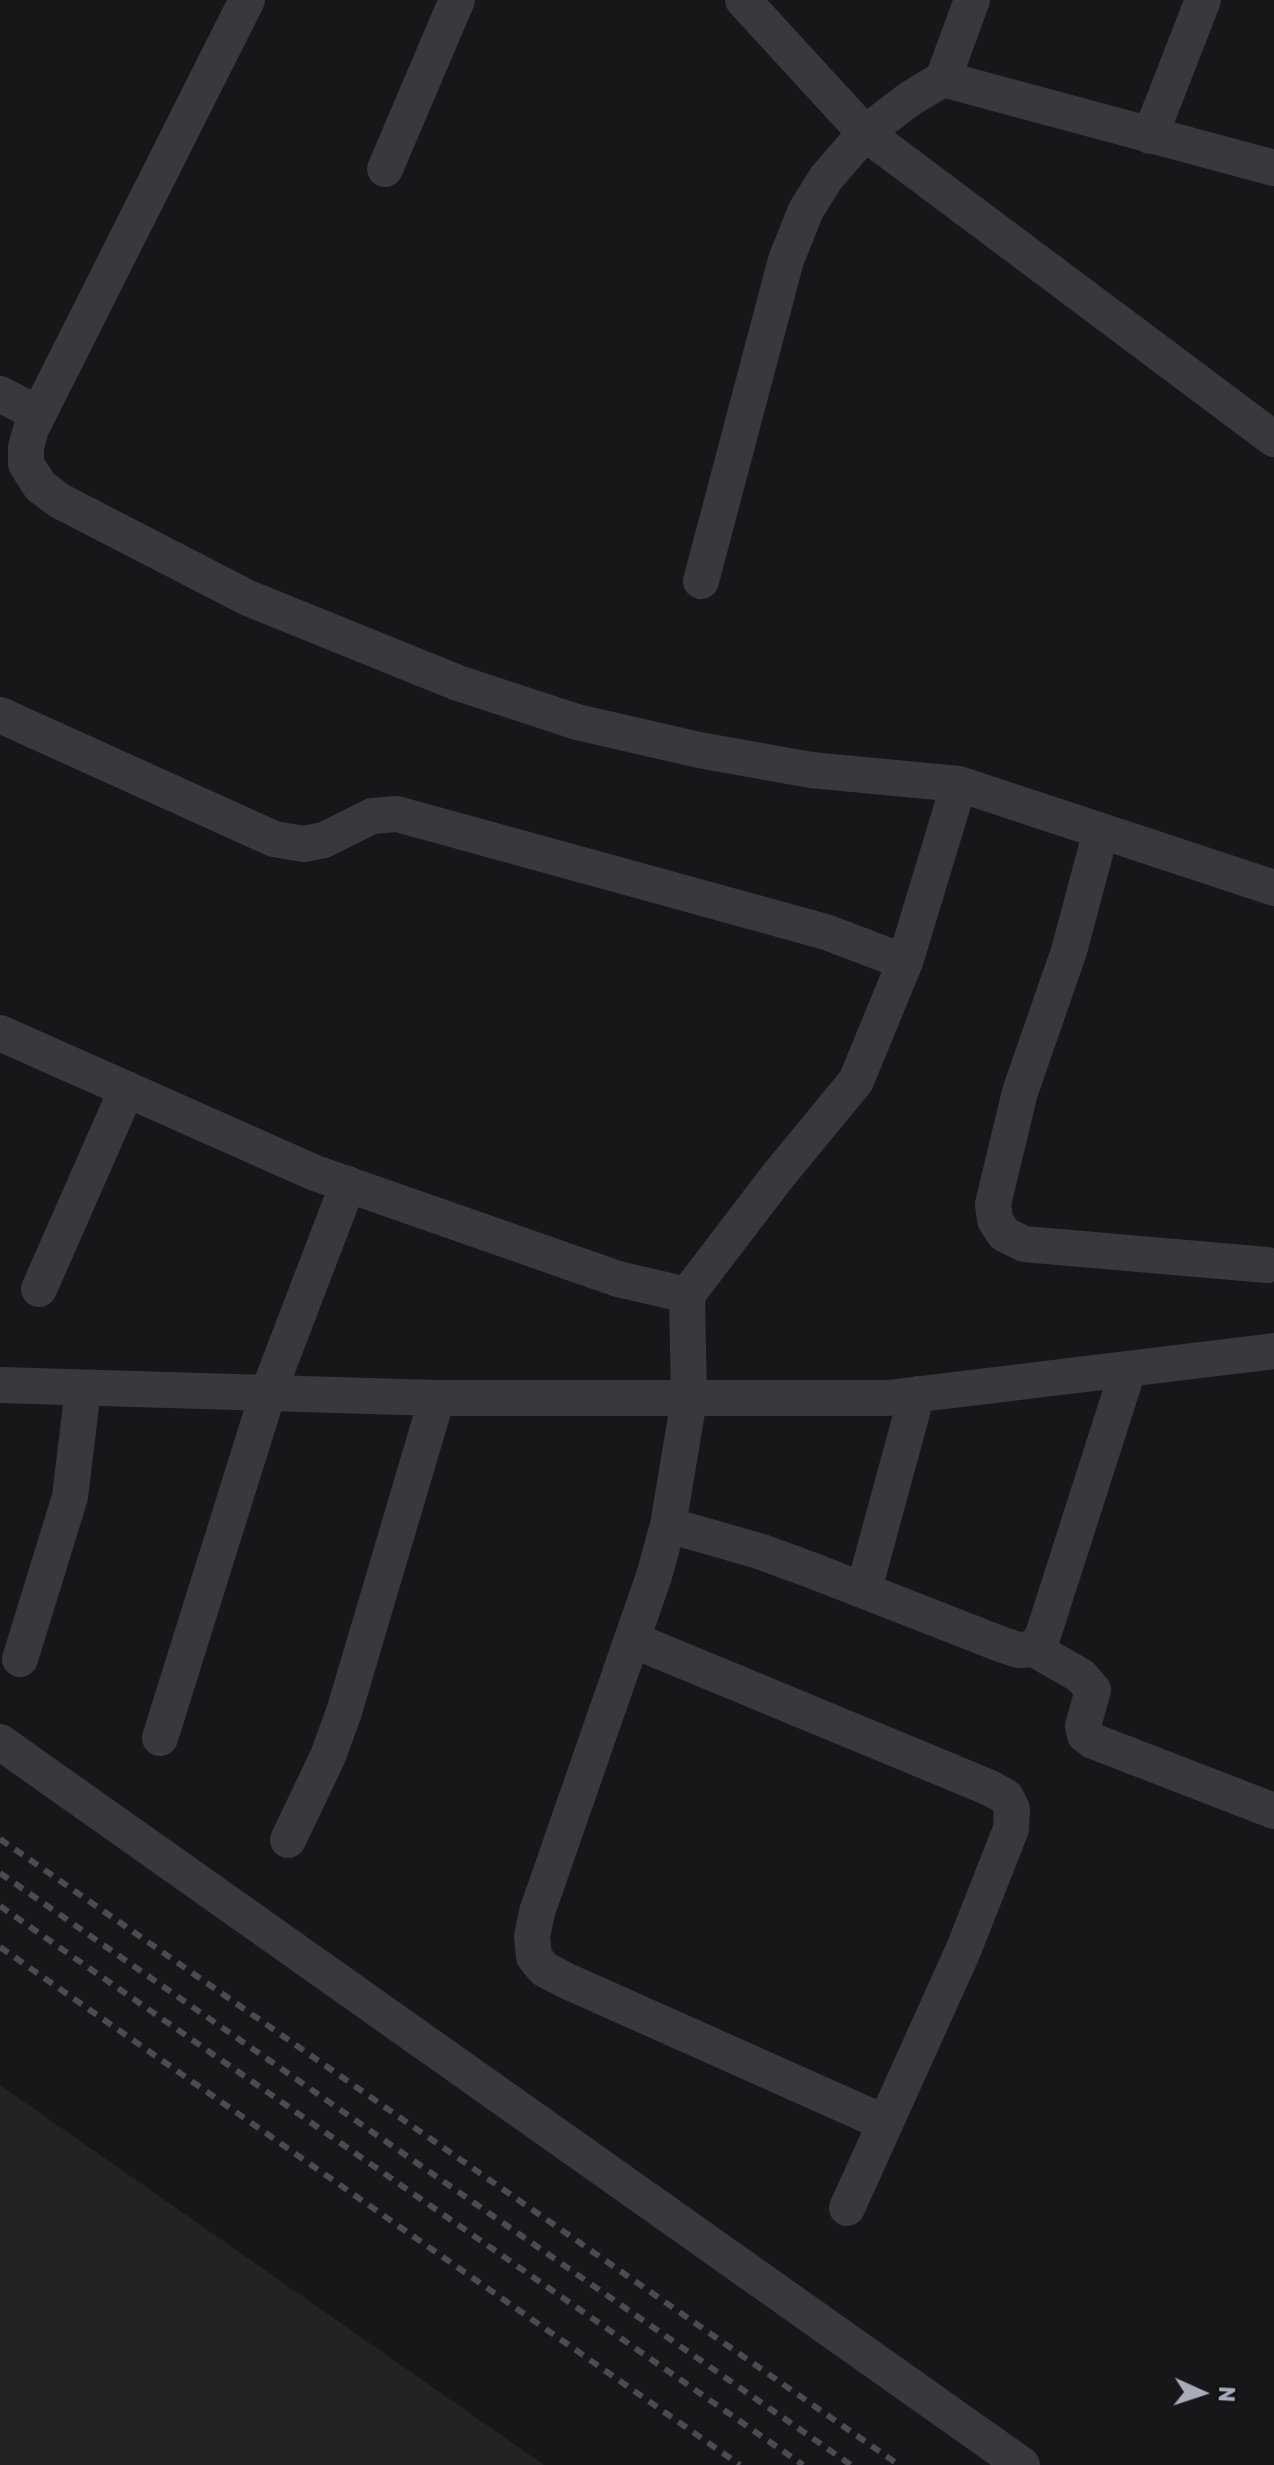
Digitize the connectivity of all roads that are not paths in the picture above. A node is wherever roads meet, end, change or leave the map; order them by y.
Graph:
1 (247, 0) edge
2 (457, 0) edge
3 (743, 0) edge
4 (972, 0) edge
5 (1203, 0) edge
6 (943, 79) junction
7 (865, 133) junction
8 (1150, 136) junction
9 (1274, 168) edge
10 (385, 169) dead end
11 (0, 394) edge
12 (38, 414) junction
13 (1274, 439) edge
14 (701, 581) dead end
15 (4, 728) edge
16 (959, 784) junction
17 (1101, 831) junction
18 (1274, 888) edge
19 (905, 962) junction
20 (0, 1033) edge
21 (127, 1089) junction
22 (348, 1184) junction
23 (1267, 1265) dead end
24 (39, 1289) dead end
25 (687, 1295) junction
26 (1274, 1351) edge
27 (1128, 1370) junction
28 (0, 1385) edge
29 (83, 1389) junction
30 (268, 1393) junction
31 (917, 1394) junction
32 (437, 1398) junction
33 (689, 1400) junction
34 (668, 1525) junction
35 (864, 1589) junction
36 (633, 1640) junction
37 (1034, 1649) junction
38 (20, 1659) dead end
39 (160, 1738) dead end
40 (0, 1742) edge
41 (1274, 1811) edge
42 (288, 1840) dead end
43 (885, 2123) junction
44 (847, 2208) dead end
45 (1022, 2465) edge

1 - 12 street
2 - 10 street
3 - 7 street
4 - 6 street
5 - 8 street
6 - 7 street
6 - 8 street
7 - 13 street
7 - 14 street
8 - 9 street
11 - 12 street
12 - 16 street
15 - 19 street
16 - 17 street
16 - 19 street
17 - 18 street
17 - 23 street
19 - 25 street
20 - 21 street
21 - 22 street
21 - 24 street
22 - 25 street
22 - 30 street
25 - 33 street
26 - 27 street
27 - 31 street
27 - 37 street
28 - 29 street
29 - 30 street
29 - 38 street
30 - 32 street
30 - 39 street
31 - 33 street
31 - 35 street
32 - 33 street
32 - 42 street
33 - 34 street
34 - 35 street
34 - 36 street
35 - 37 street
36 - 43 street
36 - 43 street
37 - 41 street
40 - 45 street
43 - 44 street

